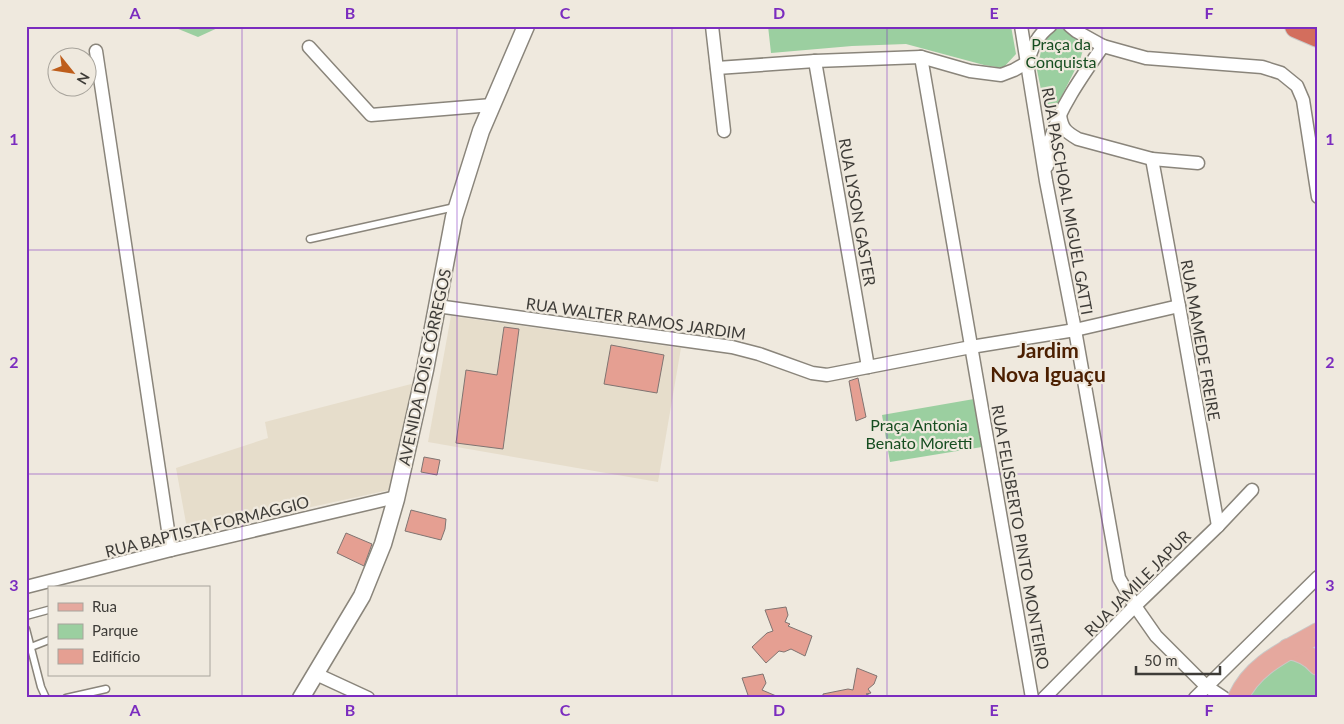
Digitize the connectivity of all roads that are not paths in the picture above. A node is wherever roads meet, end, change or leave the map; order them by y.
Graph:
1 (526, 26) edge
2 (712, 26) edge
3 (1022, 26) edge
4 (1050, 26) edge
5 (1070, 26) edge
6 (1297, 26) edge
7 (1318, 35) edge
8 (1103, 46) junction
9 (308, 47) dead end
10 (921, 57) junction
11 (816, 61) junction
12 (1028, 62) junction
13 (98, 64) edge
14 (717, 68) junction
15 (492, 105) junction
16 (1034, 114) junction
17 (1060, 115) junction
18 (724, 131) dead end
19 (1050, 139) junction
20 (1078, 139) junction
21 (1152, 159) junction
22 (1198, 162) dead end
23 (1046, 181) junction
24 (1318, 196) edge
25 (457, 206) junction
26 (310, 239) dead end
27 (437, 306) junction
28 (1179, 306) junction
29 (1075, 330) junction
30 (971, 347) junction
31 (868, 367) junction
32 (1252, 490) dead end
33 (396, 497) junction
34 (1218, 526) junction
35 (171, 550) junction
36 (1318, 577) edge
37 (26, 587) edge
38 (1135, 606) junction
39 (48, 610) edge
40 (26, 616) edge
41 (26, 629) edge
42 (1318, 634) edge
43 (48, 640) edge
44 (31, 647) junction
45 (1288, 649) junction
46 (1318, 665) edge
47 (316, 674) junction
48 (1206, 686) junction
49 (106, 689) dead end
50 (46, 698) edge
51 (66, 698) edge
52 (301, 698) edge
53 (368, 698) edge
54 (1032, 698) edge
55 (1044, 698) edge
56 (1195, 698) edge
57 (1224, 698) edge
58 (1238, 698) edge

1 - 15 street, AVENIDA DOIS CÓRREGOS
2 - 14 street
3 - 12 street, RUA PASCHOAL MIGUEL GATTI
4 - 12 street
5 - 8 street
6 - 7 highway
8 - 17 street
8 - 24 street
9 - 15 street
10 - 11 street
10 - 12 street
10 - 30 street, RUA FELISBERTO PINTO MONTEIRO
11 - 14 street
11 - 31 street, RUA LYSON GASTER
12 - 16 street, RUA PASCHOAL MIGUEL GATTI
13 - 35 street
14 - 18 street
15 - 25 street, AVENIDA DOIS CÓRREGOS
16 - 19 street
16 - 23 street, RUA PASCHOAL MIGUEL GATTI
17 - 19 street
17 - 20 street
19 - 20 street
19 - 23 street
20 - 21 street
21 - 22 street
21 - 28 street, RUA MAMEDE FREIRE
23 - 29 street, RUA PASCHOAL MIGUEL GATTI
25 - 26 lane
25 - 27 street, AVENIDA DOIS CÓRREGOS
27 - 31 street, RUA WALTER RAMOS JARDIM
27 - 33 street, AVENIDA DOIS CÓRREGOS
28 - 29 street, RUA WALTER RAMOS JARDIM
28 - 34 street, RUA MAMEDE FREIRE
29 - 30 street, RUA WALTER RAMOS JARDIM
29 - 38 street, RUA PASCHOAL MIGUEL GATTI
30 - 31 street, RUA WALTER RAMOS JARDIM
30 - 54 street, RUA FELISBERTO PINTO MONTEIRO
32 - 34 street, RUA JAMILE JAPUR
33 - 35 street, RUA BAPTISTA FORMAGGIO
33 - 47 street, AVENIDA DOIS CÓRREGOS
34 - 38 street, RUA JAMILE JAPUR
35 - 37 street, RUA BAPTISTA FORMAGGIO
36 - 48 street
38 - 48 street, RUA PASCHOAL MIGUEL GATTI
38 - 55 street, RUA JAMILE JAPUR
39 - 40 lane
41 - 44 lane
42 - 45 main road
43 - 44 lane
44 - 50 lane
45 - 46 main road
45 - 58 main road
47 - 52 street, AVENIDA DOIS CÓRREGOS
47 - 53 street
48 - 56 street
48 - 57 street, RUA PASCHOAL MIGUEL GATTI
49 - 51 lane

